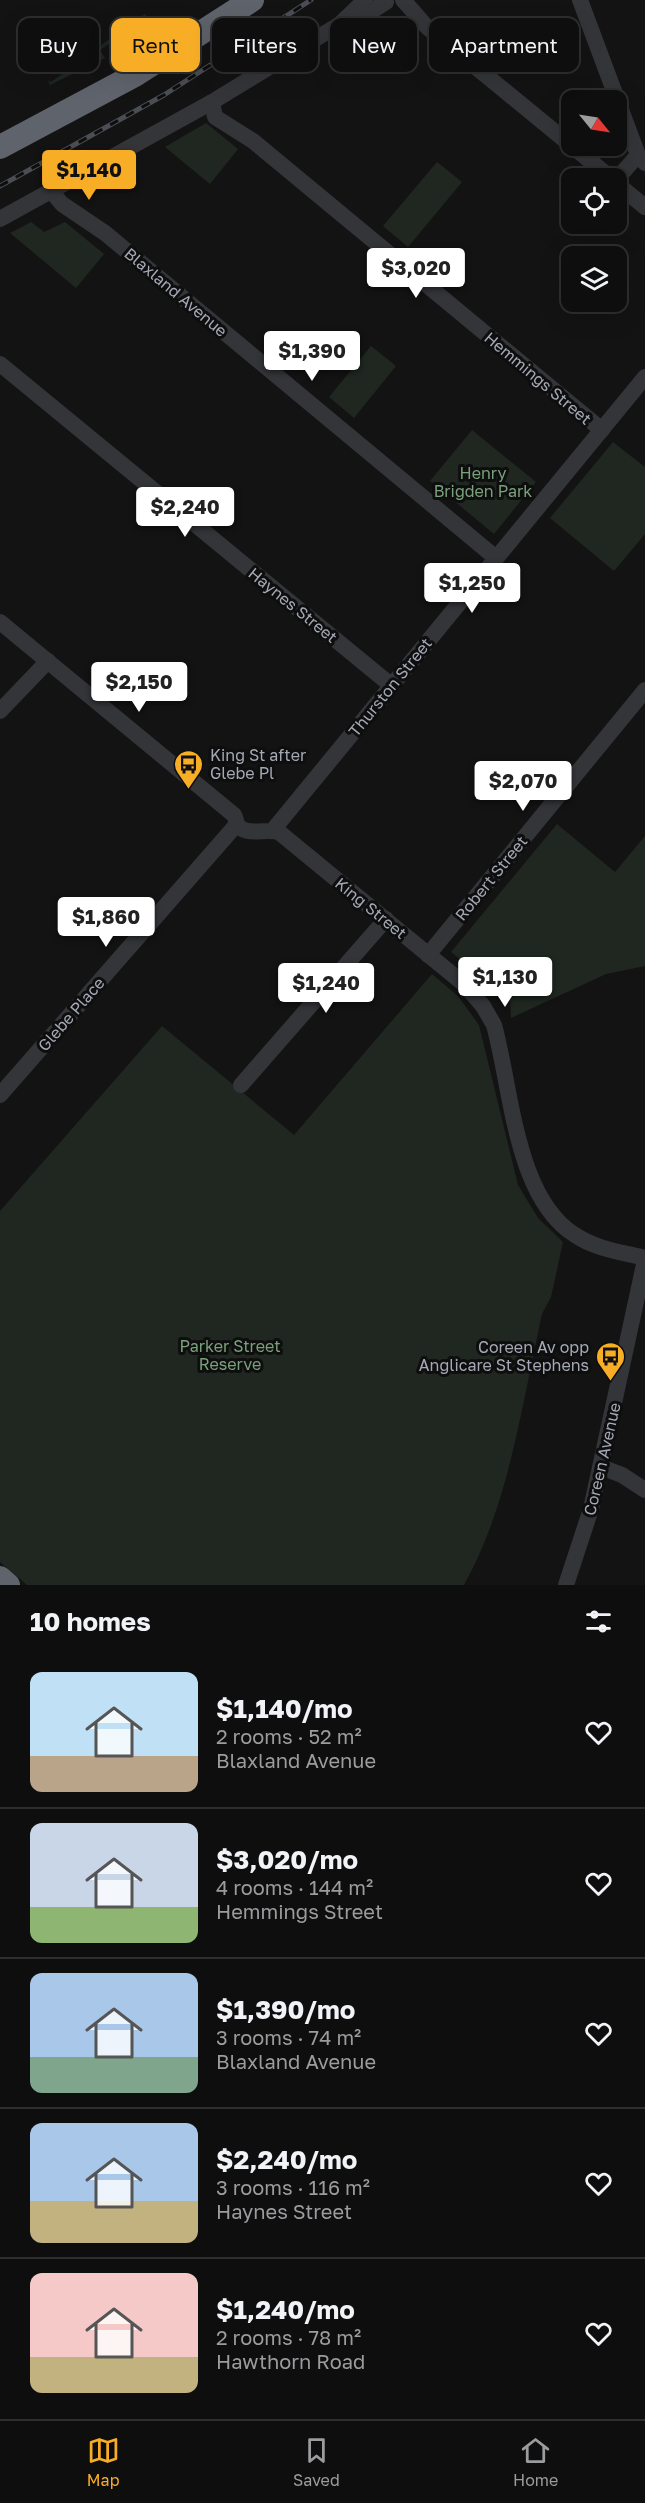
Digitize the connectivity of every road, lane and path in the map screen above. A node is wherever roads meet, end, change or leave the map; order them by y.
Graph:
1 (252, 0) edge
2 (365, 0) edge
3 (580, 0) edge
4 (391, 1) edge
5 (346, 18) edge
6 (361, 18) edge
7 (330, 30) edge
8 (212, 102) junction
9 (0, 147) edge
10 (642, 159) edge
11 (599, 168) edge
12 (627, 172) edge
13 (57, 190) junction
14 (627, 191) edge
15 (645, 207) edge
16 (0, 219) edge
17 (0, 364) edge
18 (645, 377) edge
19 (602, 430) junction
20 (496, 558) junction
21 (0, 622) edge
22 (48, 661) junction
23 (392, 686) junction
24 (645, 690) edge
25 (0, 711) edge
26 (237, 824) junction
27 (273, 830) junction
28 (386, 919) junction
29 (428, 955) junction
30 (241, 1085) dead end
31 (0, 1095) edge
32 (645, 1259) edge
33 (601, 1467) junction
34 (645, 1490) edge
35 (0, 1578) edge
36 (8, 1585) edge
37 (566, 1585) edge

1 - 9 highway
2 - 5 street
3 - 10 street
4 - 6 street
4 - 11 street
7 - 8 street
8 - 13 street
8 - 19 street, Hemmings Street
10 - 12 street
13 - 16 street
13 - 20 street, Blaxland Avenue
14 - 15 street
17 - 23 street, Haynes Street
18 - 19 street, Thurston Street
19 - 20 street, Thurston Street
20 - 23 street, Thurston Street
21 - 22 street
22 - 25 street
22 - 26 street
23 - 27 street, Thurston Street
24 - 29 street, Robert Street
26 - 27 street
26 - 31 street, Glebe Place
27 - 28 street, King Street
28 - 29 street, King Street
28 - 30 street
29 - 32 street, King Street
32 - 33 street, Coreen Avenue
33 - 34 street
33 - 37 street, Coreen Avenue
35 - 36 highway

